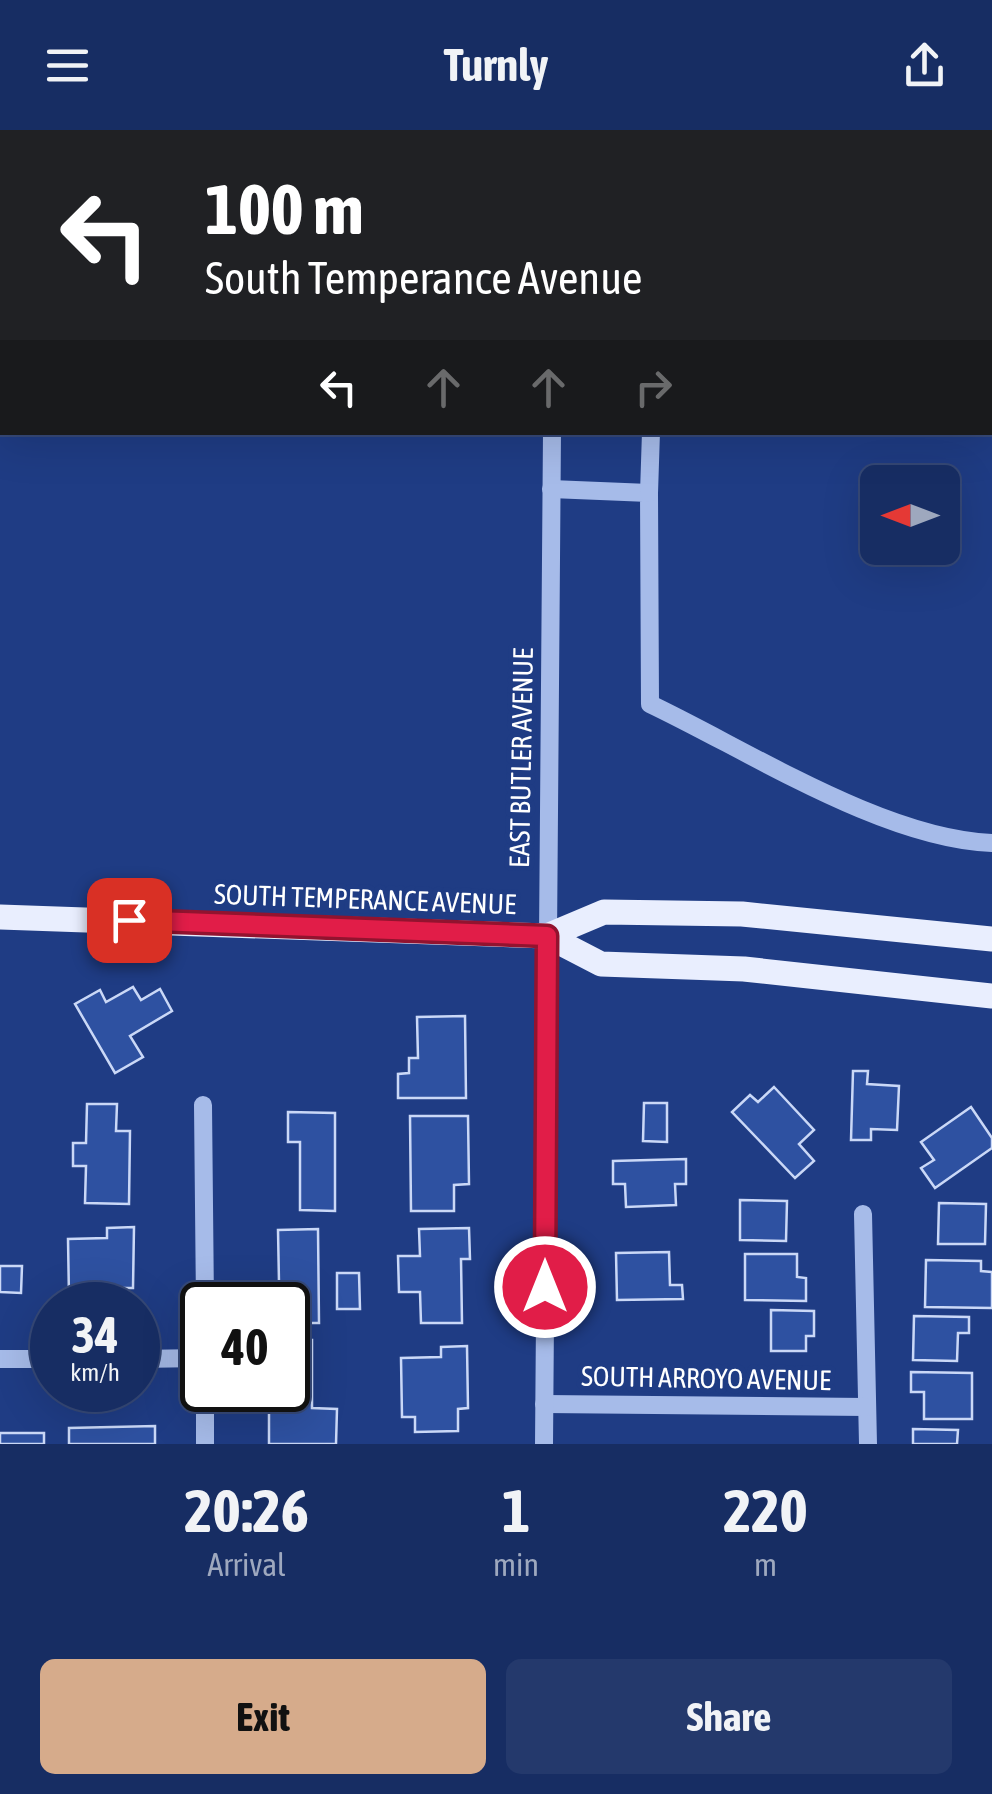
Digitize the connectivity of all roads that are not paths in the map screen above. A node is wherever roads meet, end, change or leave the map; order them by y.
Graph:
1 (552, 435) edge
2 (651, 435) edge
3 (551, 489) junction
4 (649, 493) junction
5 (992, 843) edge
6 (0, 917) edge
7 (547, 936) junction
8 (992, 938) edge
9 (992, 996) edge
10 (203, 1105) dead end
11 (863, 1214) dead end
12 (204, 1282) edge
13 (0, 1359) edge
14 (30, 1359) edge
15 (544, 1404) junction
16 (867, 1407) junction
17 (205, 1412) edge
18 (205, 1444) edge
19 (544, 1444) edge
20 (868, 1444) edge

1 - 3 street, EAST BUTLER AVENUE
2 - 4 street
3 - 4 street
3 - 7 street, EAST BUTLER AVENUE
4 - 5 street
6 - 7 main road, SOUTH TEMPERANCE AVENUE
7 - 8 main road, SOUTH TEMPERANCE AVENUE
7 - 9 main road, SOUTH TEMPERANCE AVENUE
7 - 15 street, EAST BUTLER AVENUE
10 - 12 street
11 - 16 street
13 - 14 street
15 - 16 street, SOUTH ARROYO AVENUE
15 - 19 street, EAST BUTLER AVENUE
16 - 20 street
17 - 18 street

